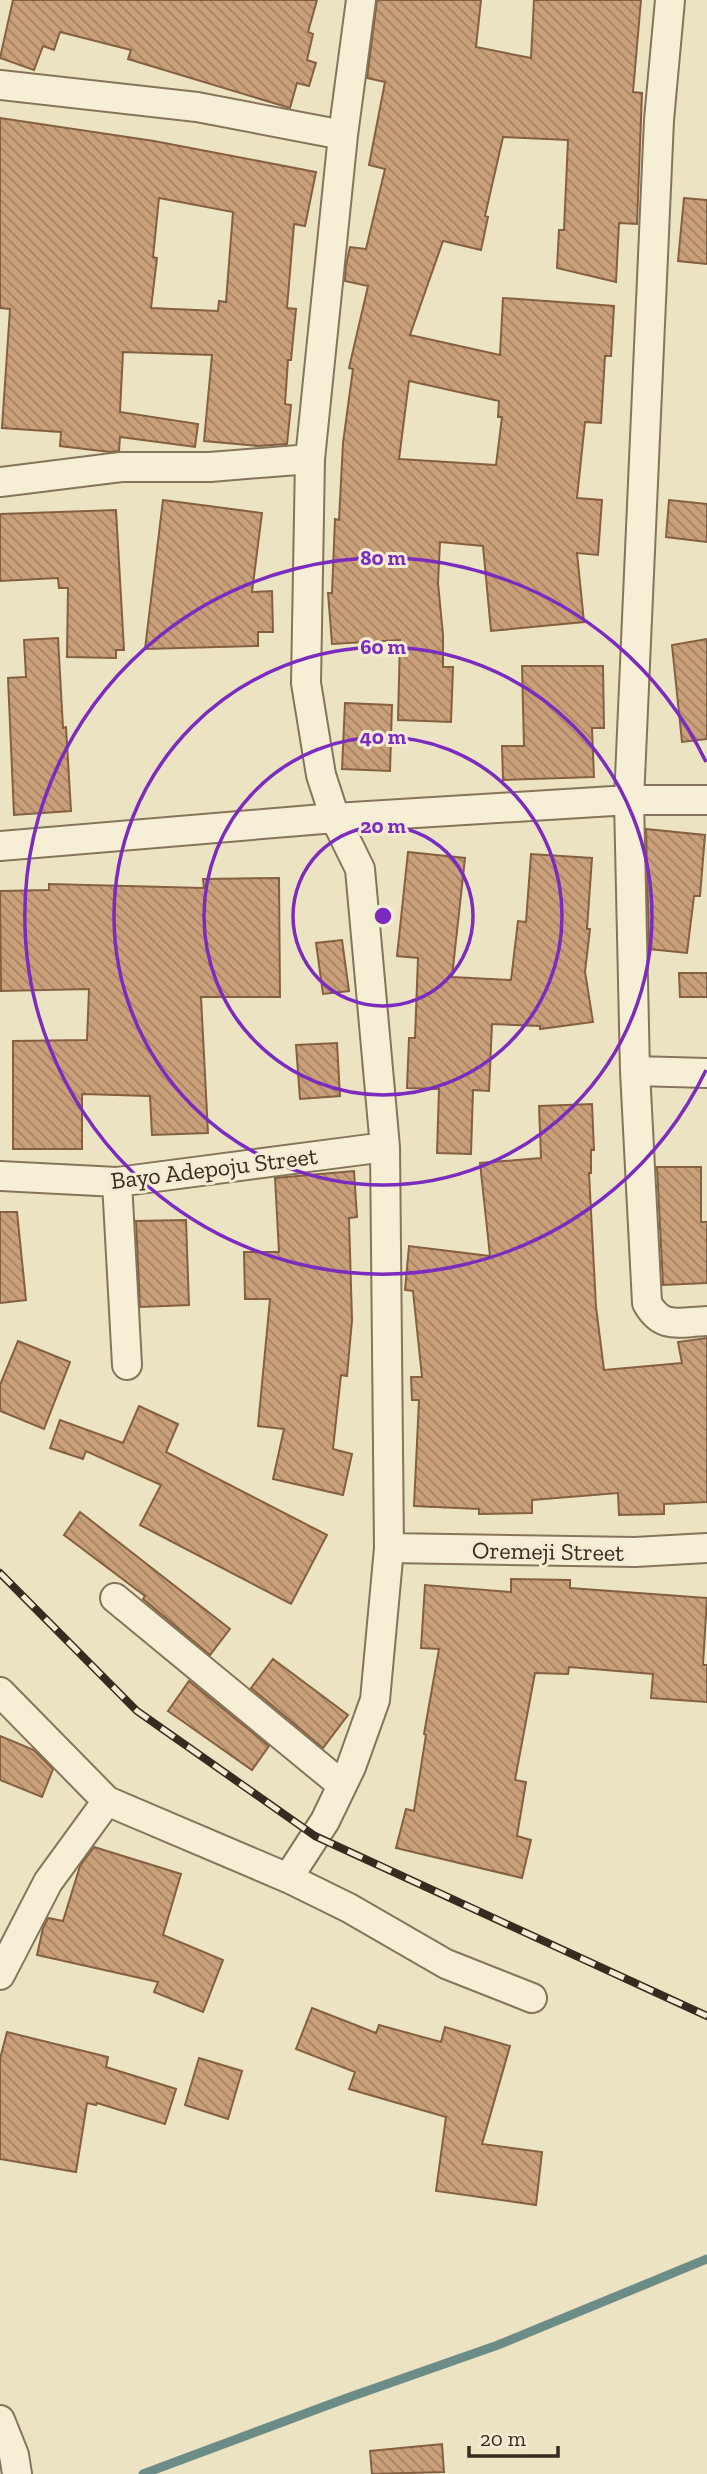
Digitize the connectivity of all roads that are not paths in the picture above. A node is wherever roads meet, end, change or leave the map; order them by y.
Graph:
1 (360, 0) edge
2 (670, 0) edge
3 (0, 85) edge
4 (343, 135) junction
5 (310, 459) junction
6 (0, 482) edge
7 (629, 800) junction
8 (707, 800) edge
9 (335, 818) junction
10 (0, 846) edge
11 (635, 1071) junction
12 (707, 1073) edge
13 (385, 1147) junction
14 (0, 1177) edge
15 (117, 1182) junction
16 (707, 1321) edge
17 (127, 1365) dead end
18 (389, 1548) junction
19 (707, 1548) edge
20 (115, 1598) dead end
21 (0, 1692) edge
22 (342, 1785) junction
23 (107, 1801) junction
24 (288, 1878) junction
25 (0, 1975) edge
26 (532, 1998) dead end
27 (0, 2420) edge
28 (15, 2464) edge

1 - 4 street
2 - 7 street
3 - 4 street
4 - 5 street
5 - 6 street
5 - 9 street
7 - 8 street
7 - 9 street
7 - 11 street
9 - 10 street
9 - 13 street
11 - 12 street
11 - 16 street
13 - 15 street, Bayo Adepoju Street
13 - 18 street
14 - 15 street, Bayo Adepoju Street
15 - 17 street
18 - 19 street, Oremeji Street
18 - 22 street
20 - 22 street
21 - 23 street
22 - 24 street
23 - 24 street
23 - 25 street
24 - 26 street
27 - 28 street

